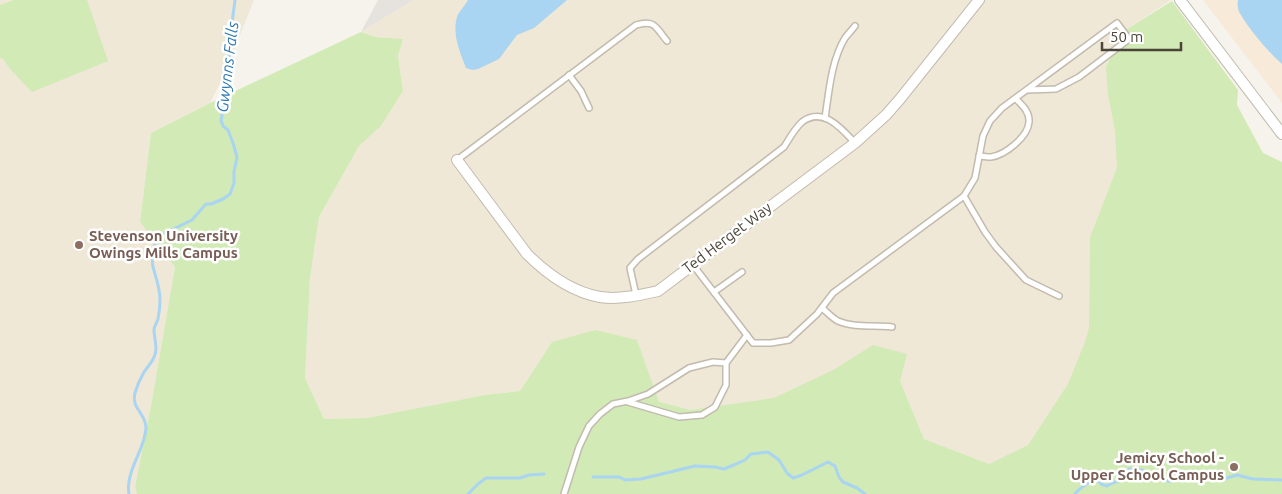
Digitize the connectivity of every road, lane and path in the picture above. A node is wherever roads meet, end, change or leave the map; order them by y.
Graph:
1 (979, 0) edge
2 (1183, 1) edge
3 (855, 26) dead end
4 (667, 40) dead end
5 (569, 75) junction
6 (1028, 90) junction
7 (1016, 98) junction
8 (589, 108) dead end
9 (824, 118) junction
10 (1282, 134) edge
11 (855, 143) junction
12 (979, 156) junction
13 (457, 160) joint
14 (964, 196) junction
15 (693, 264) junction
16 (742, 272) dead end
17 (714, 292) junction
18 (636, 295) junction
19 (1059, 296) dead end
20 (822, 308) junction
21 (892, 327) dead end
22 (747, 335) junction
23 (726, 363) junction
24 (628, 402) junction
25 (564, 494) edge

1 - 11 street, Ted Herget Way
2 - 10 street
3 - 9 lane
4 - 5 lane
5 - 8 lane
5 - 13 lane
6 - 6 lane
6 - 7 lane
7 - 12 lane
7 - 12 lane
9 - 11 lane
9 - 18 lane
11 - 15 street, Ted Herget Way
12 - 14 lane
13 - 18 street, Ted Herget Way
14 - 19 lane
14 - 20 lane
15 - 17 lane
15 - 18 street, Ted Herget Way
16 - 17 lane
17 - 22 lane
20 - 21 lane
20 - 22 lane
22 - 23 lane
23 - 24 lane
23 - 24 lane
24 - 25 lane

